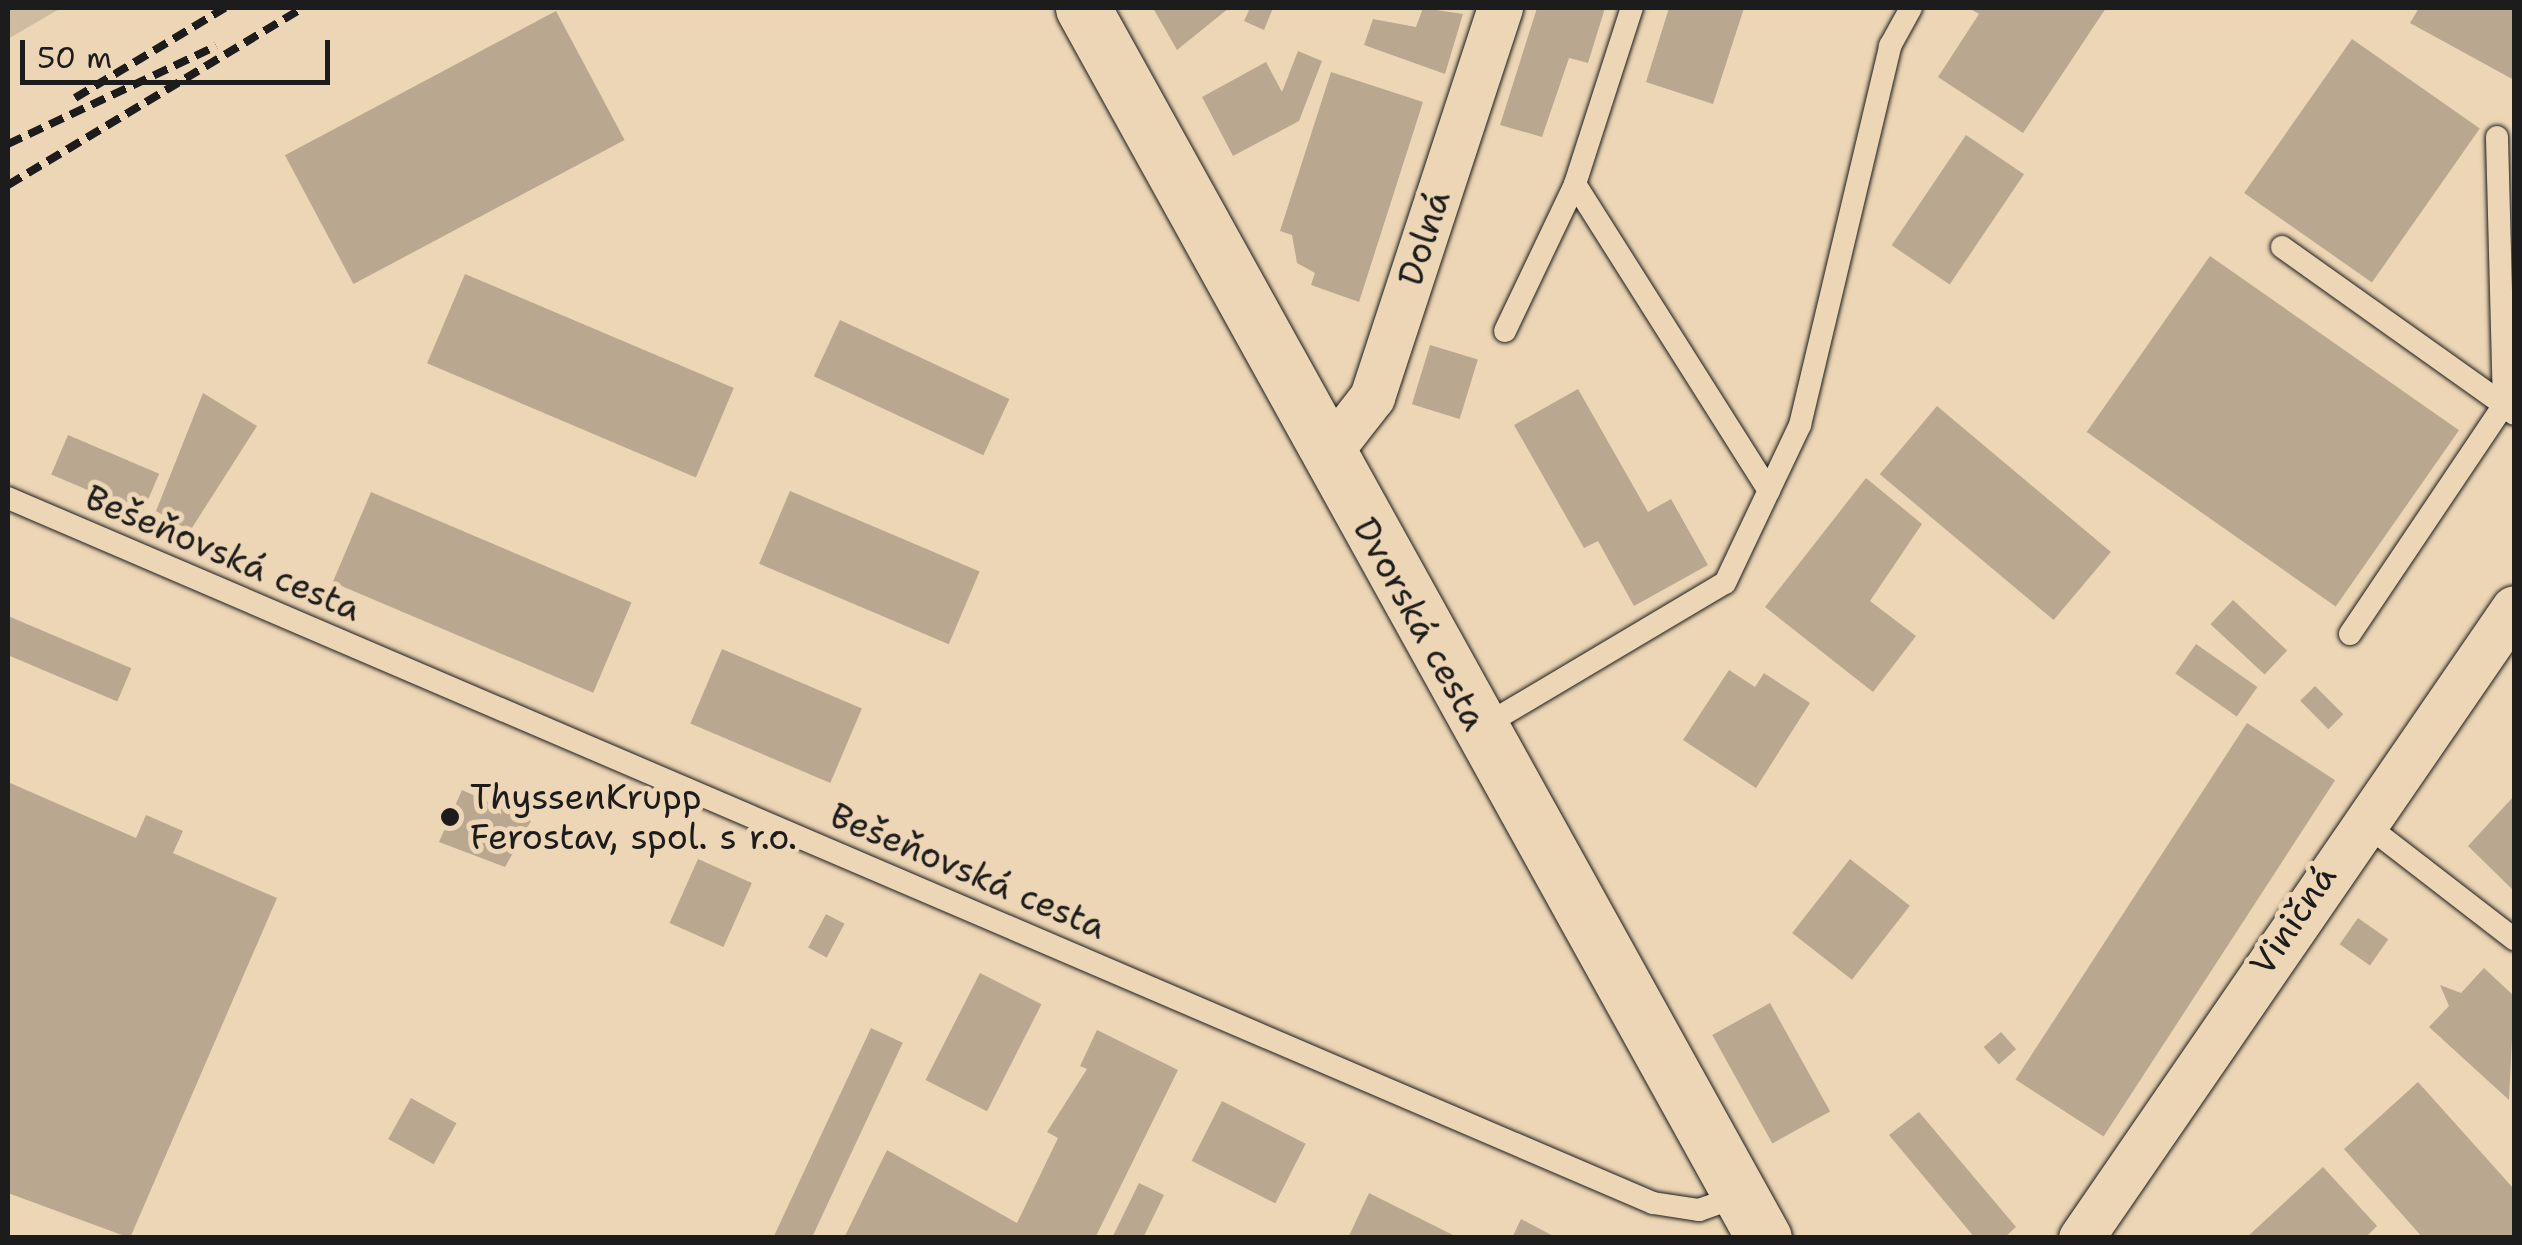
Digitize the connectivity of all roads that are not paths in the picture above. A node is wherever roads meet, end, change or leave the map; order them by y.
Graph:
1 (1083, 8) edge
2 (1500, 8) edge
3 (1632, 8) edge
4 (1911, 8) edge
5 (2496, 137) dead end
6 (1575, 184) junction
7 (2282, 247) dead end
8 (2508, 275) edge
9 (1505, 332) dead end
10 (2509, 410) edge
11 (1326, 456) junction
12 (1768, 490) junction
13 (8, 498) edge
14 (2514, 608) edge
15 (2350, 634) dead end
16 (1479, 728) junction
17 (2360, 820) junction
18 (2514, 939) edge
19 (1752, 1217) edge
20 (2081, 1238) edge

1 - 11 street, Dvorská cesta
2 - 11 street, Dolná
3 - 6 lane
4 - 12 lane
5 - 8 lane
6 - 9 lane
6 - 12 lane
7 - 10 lane
8 - 10 lane
10 - 15 lane
11 - 16 street, Dvorská cesta
12 - 16 lane
13 - 19 lane, Bešeňovská cesta
14 - 17 street, Viničná
16 - 19 street, Dvorská cesta
17 - 18 lane
17 - 20 street, Viničná

